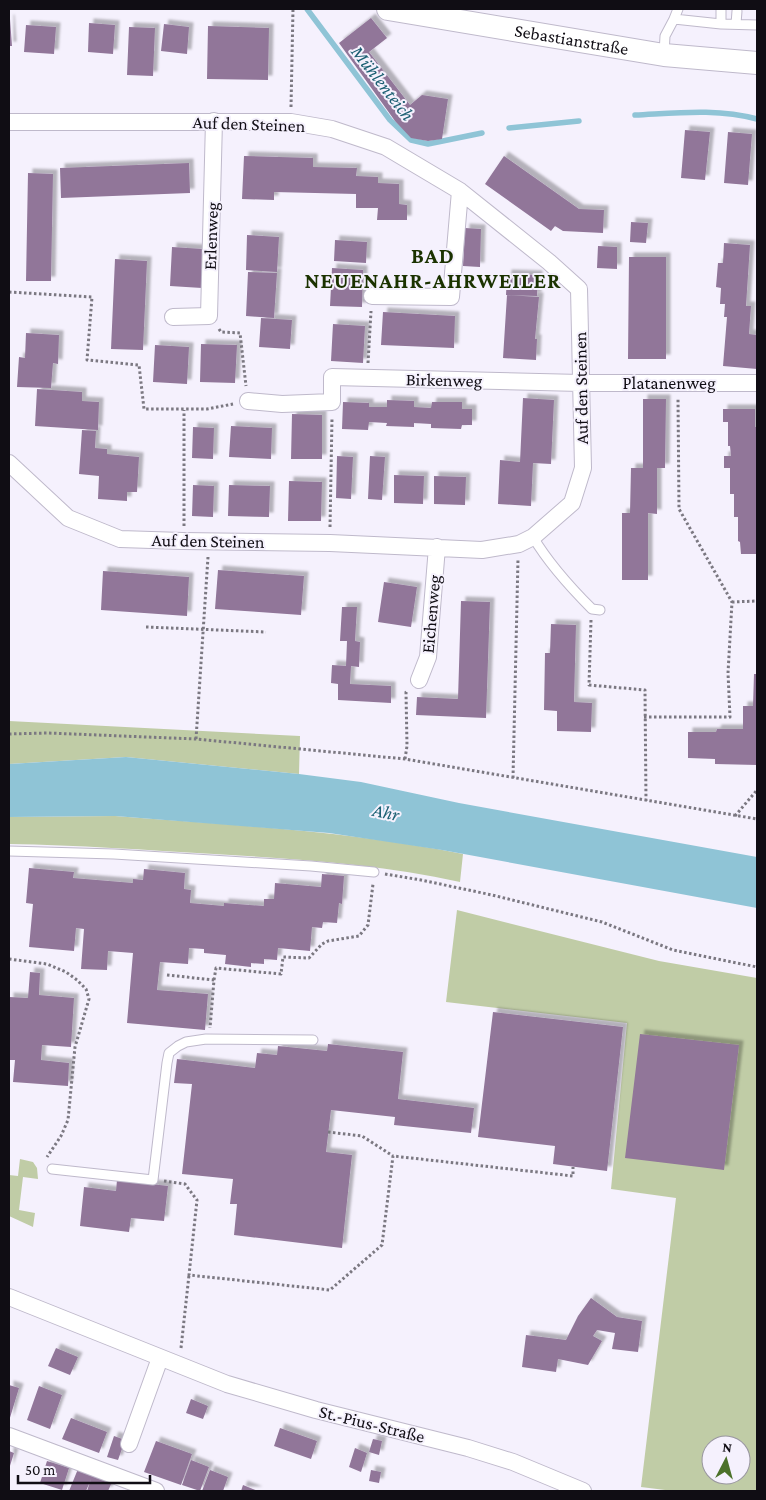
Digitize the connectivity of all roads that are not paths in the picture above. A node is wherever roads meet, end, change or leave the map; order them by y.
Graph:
1 (388, 9) edge
2 (678, 9) edge
3 (721, 10) edge
4 (737, 11) dead end
5 (674, 19) junction
6 (721, 24) junction
7 (736, 24) junction
8 (757, 25) edge
9 (664, 55) junction
10 (757, 63) edge
11 (214, 121) junction
12 (9, 122) edge
13 (460, 191) junction
14 (372, 296) road end
15 (173, 317) dead end
16 (581, 383) junction
17 (757, 383) edge
18 (248, 401) road end
19 (9, 463) edge
20 (526, 540) junction
21 (436, 547) junction
22 (596, 609) road end
23 (419, 680) road end
24 (9, 851) edge
25 (374, 872) road end
26 (313, 1040) dead end
27 (52, 1169) dead end
28 (9, 1297) edge
29 (160, 1358) junction
30 (9, 1436) edge
31 (129, 1444) dead end
32 (156, 1491) edge
33 (583, 1491) edge

1 - 9 street, Sebastianstraße
2 - 5 lane
3 - 6 lane
4 - 7 lane
5 - 6 lane
5 - 9 lane
6 - 7 lane
7 - 8 lane
9 - 10 street, Sebastianstraße
11 - 12 street, Auf den Steinen
11 - 13 street, Auf den Steinen
11 - 15 street, Erlenweg
13 - 14 street
13 - 16 street, Auf den Steinen
16 - 17 street, Platanenweg
16 - 18 street, Birkenweg
16 - 20 street, Auf den Steinen
19 - 21 street, Auf den Steinen
20 - 21 street, Auf den Steinen
20 - 22 lane
21 - 23 street, Eichenweg
24 - 25 lane
26 - 27 lane
28 - 29 street, St.-Pius-Straße
29 - 31 street
29 - 33 street, St.-Pius-Straße
30 - 32 street

